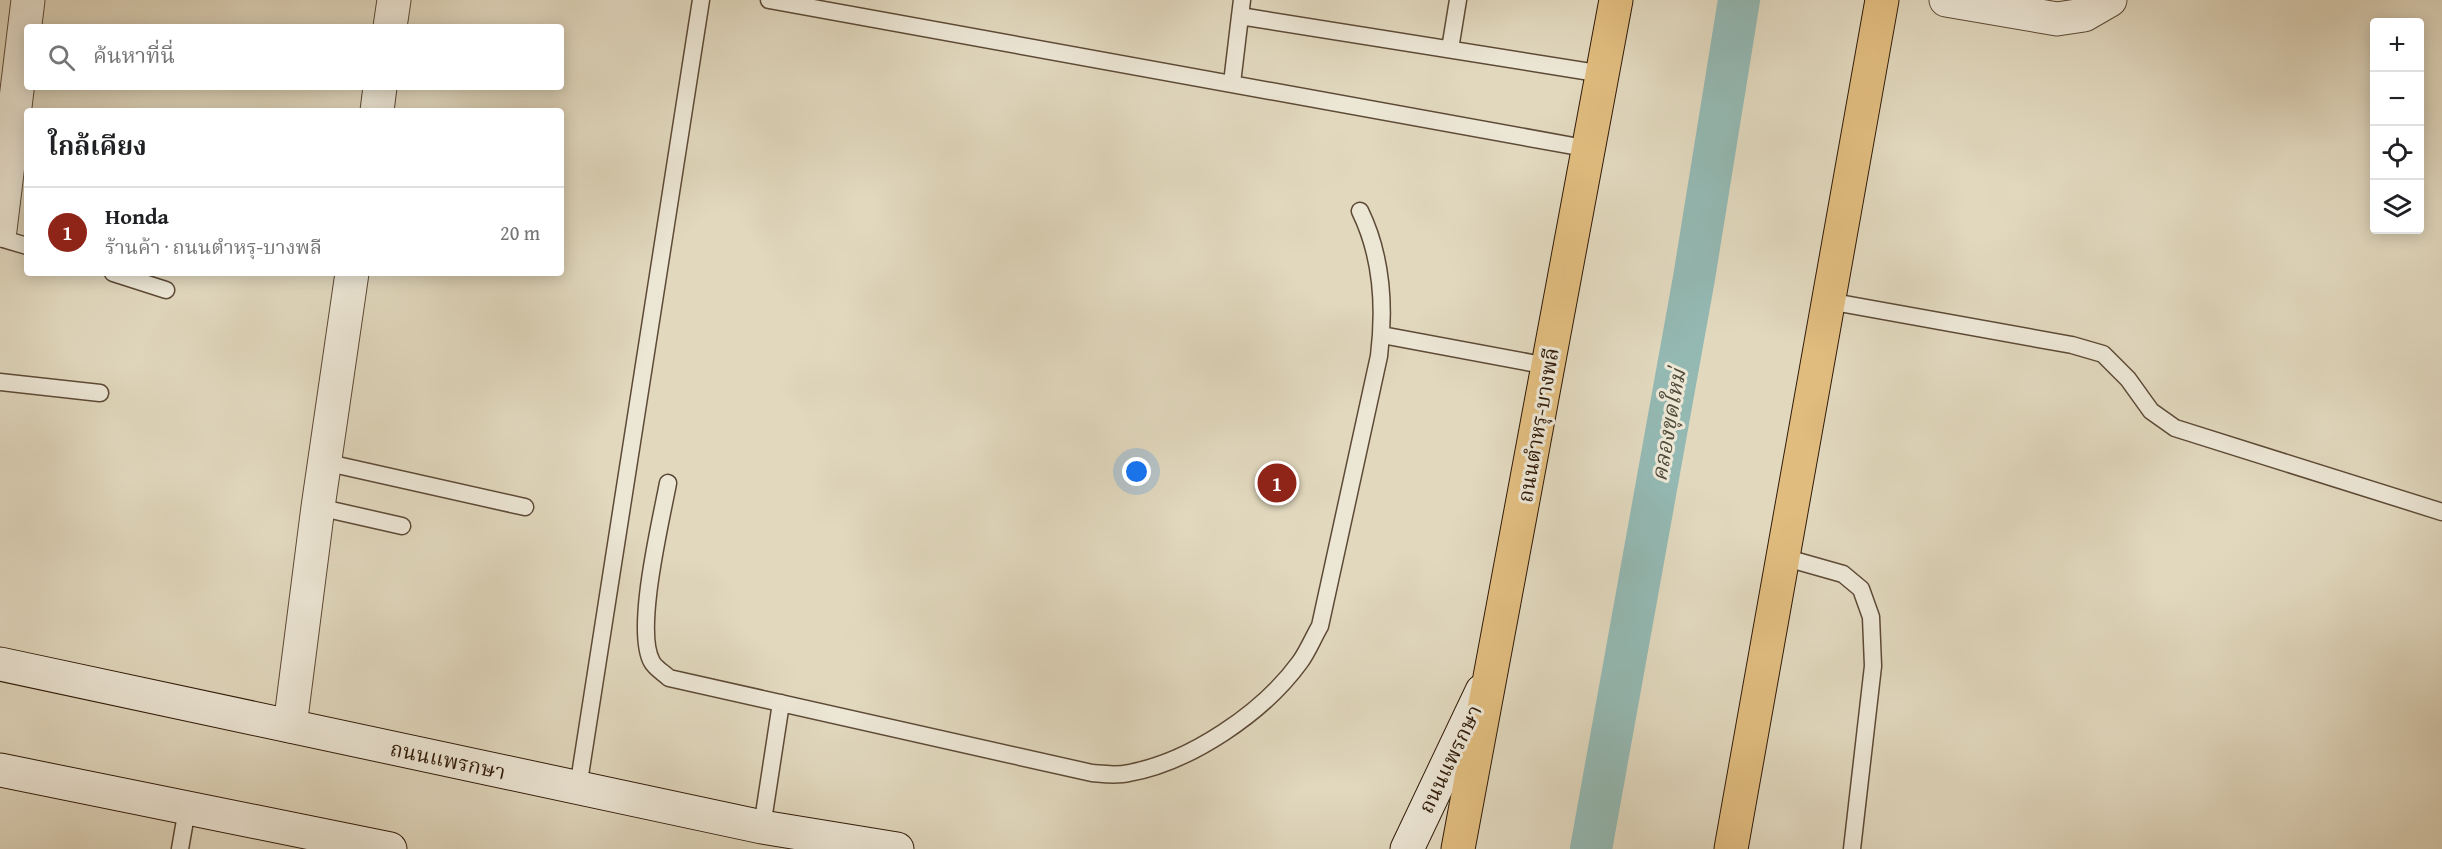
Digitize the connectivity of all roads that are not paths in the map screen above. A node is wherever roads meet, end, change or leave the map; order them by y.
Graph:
1 (28, 0) edge
2 (394, 0) edge
3 (701, 0) edge
4 (769, 0) edge
5 (1458, 0) edge
6 (1616, 0) edge
7 (1882, 0) edge
8 (1946, 0) edge
9 (2110, 0) edge
10 (1241, 8) edge
11 (25, 24) edge
12 (390, 24) edge
13 (24, 33) edge
14 (1450, 49) junction
15 (1603, 74) junction
16 (1232, 83) junction
17 (380, 90) edge
18 (376, 108) edge
19 (1590, 149) junction
20 (1360, 211) dead end
21 (0, 230) edge
22 (0, 237) edge
23 (24, 245) edge
24 (122, 276) edge
25 (352, 276) edge
26 (166, 290) dead end
27 (1828, 301) junction
28 (1382, 335) junction
29 (1548, 366) junction
30 (0, 382) edge
31 (100, 393) dead end
32 (324, 462) junction
33 (668, 483) dead end
34 (318, 507) junction
35 (525, 507) dead end
36 (2442, 512) edge
37 (402, 526) dead end
38 (1783, 556) junction
39 (1511, 572) junction
40 (0, 664) edge
41 (1493, 669) junction
42 (781, 703) junction
43 (290, 726) junction
44 (0, 770) edge
45 (578, 788) junction
46 (187, 808) junction
47 (762, 827) junction
48 (1730, 847) edge
49 (180, 849) edge
50 (390, 849) edge
51 (897, 849) edge
52 (1407, 849) edge
53 (1458, 849) edge
54 (1472, 849) edge
55 (1852, 849) edge

1 - 11 main road
2 - 12 main road
3 - 45 lane
4 - 16 lane
5 - 14 lane
6 - 15 main road, ถนนตำหรุ-บางพลี
7 - 27 main road
8 - 9 main road
10 - 14 lane
10 - 16 lane
13 - 21 main road
14 - 15 lane
15 - 19 main road, ถนนตำหรุ-บางพลี
16 - 19 lane
17 - 18 main road
19 - 29 main road, ถนนตำหรุ-บางพลี
20 - 28 lane
22 - 23 lane
24 - 26 lane
25 - 32 main road
27 - 36 lane
27 - 38 main road
28 - 29 lane
28 - 42 lane
29 - 39 main road, ถนนตำหรุ-บางพลี
30 - 31 lane
32 - 34 main road
32 - 35 lane
33 - 42 lane
34 - 37 lane
34 - 43 main road
38 - 48 main road
38 - 55 lane
39 - 41 main road, ถนนตำหรุ-บางพลี
39 - 54 main road
40 - 43 main road, ถนนแพรกษา
41 - 52 main road, ถนนแพรกษา
41 - 53 main road, ถนนตำหรุ-บางพลี
42 - 47 lane
43 - 45 main road, ถนนแพรกษา
44 - 46 main road
45 - 47 main road, ถนนแพรกษา
46 - 49 lane
46 - 50 main road
47 - 51 main road, ถนนแพรกษา

